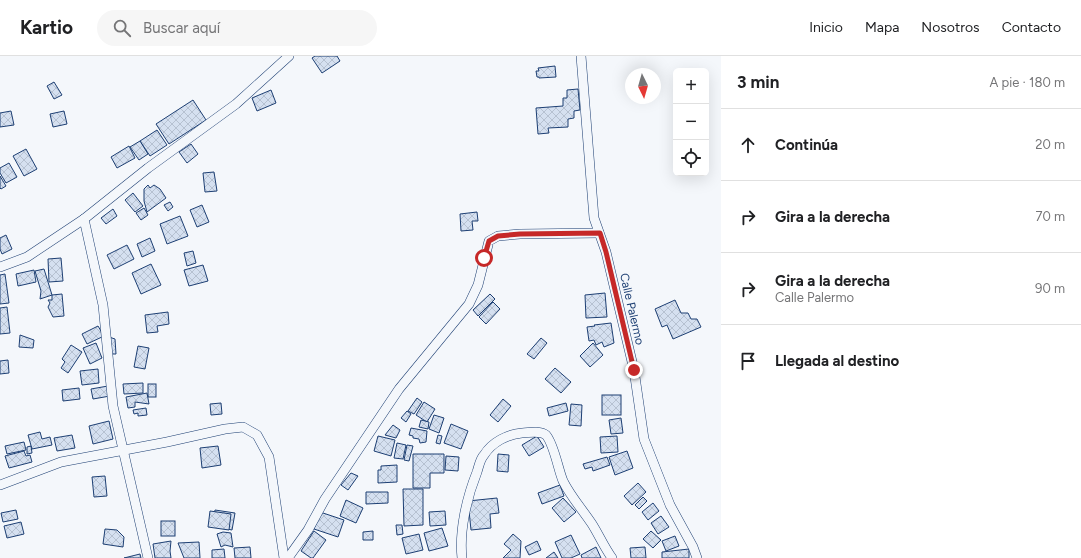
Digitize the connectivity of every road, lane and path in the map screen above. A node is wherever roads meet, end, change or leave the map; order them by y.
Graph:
1 (289, 56) edge
2 (581, 56) edge
3 (84, 219) junction
4 (600, 233) junction
5 (0, 267) edge
6 (122, 449) junction
7 (0, 485) edge
8 (148, 558) edge
9 (284, 558) edge
10 (288, 558) edge
11 (462, 558) edge
12 (612, 558) edge
13 (697, 558) edge

1 - 3 street
2 - 4 street, Calle Palermo
3 - 5 street
3 - 6 street
4 - 10 street
4 - 13 street, Calle Palermo
6 - 7 street
6 - 8 street
6 - 9 street
11 - 12 street

